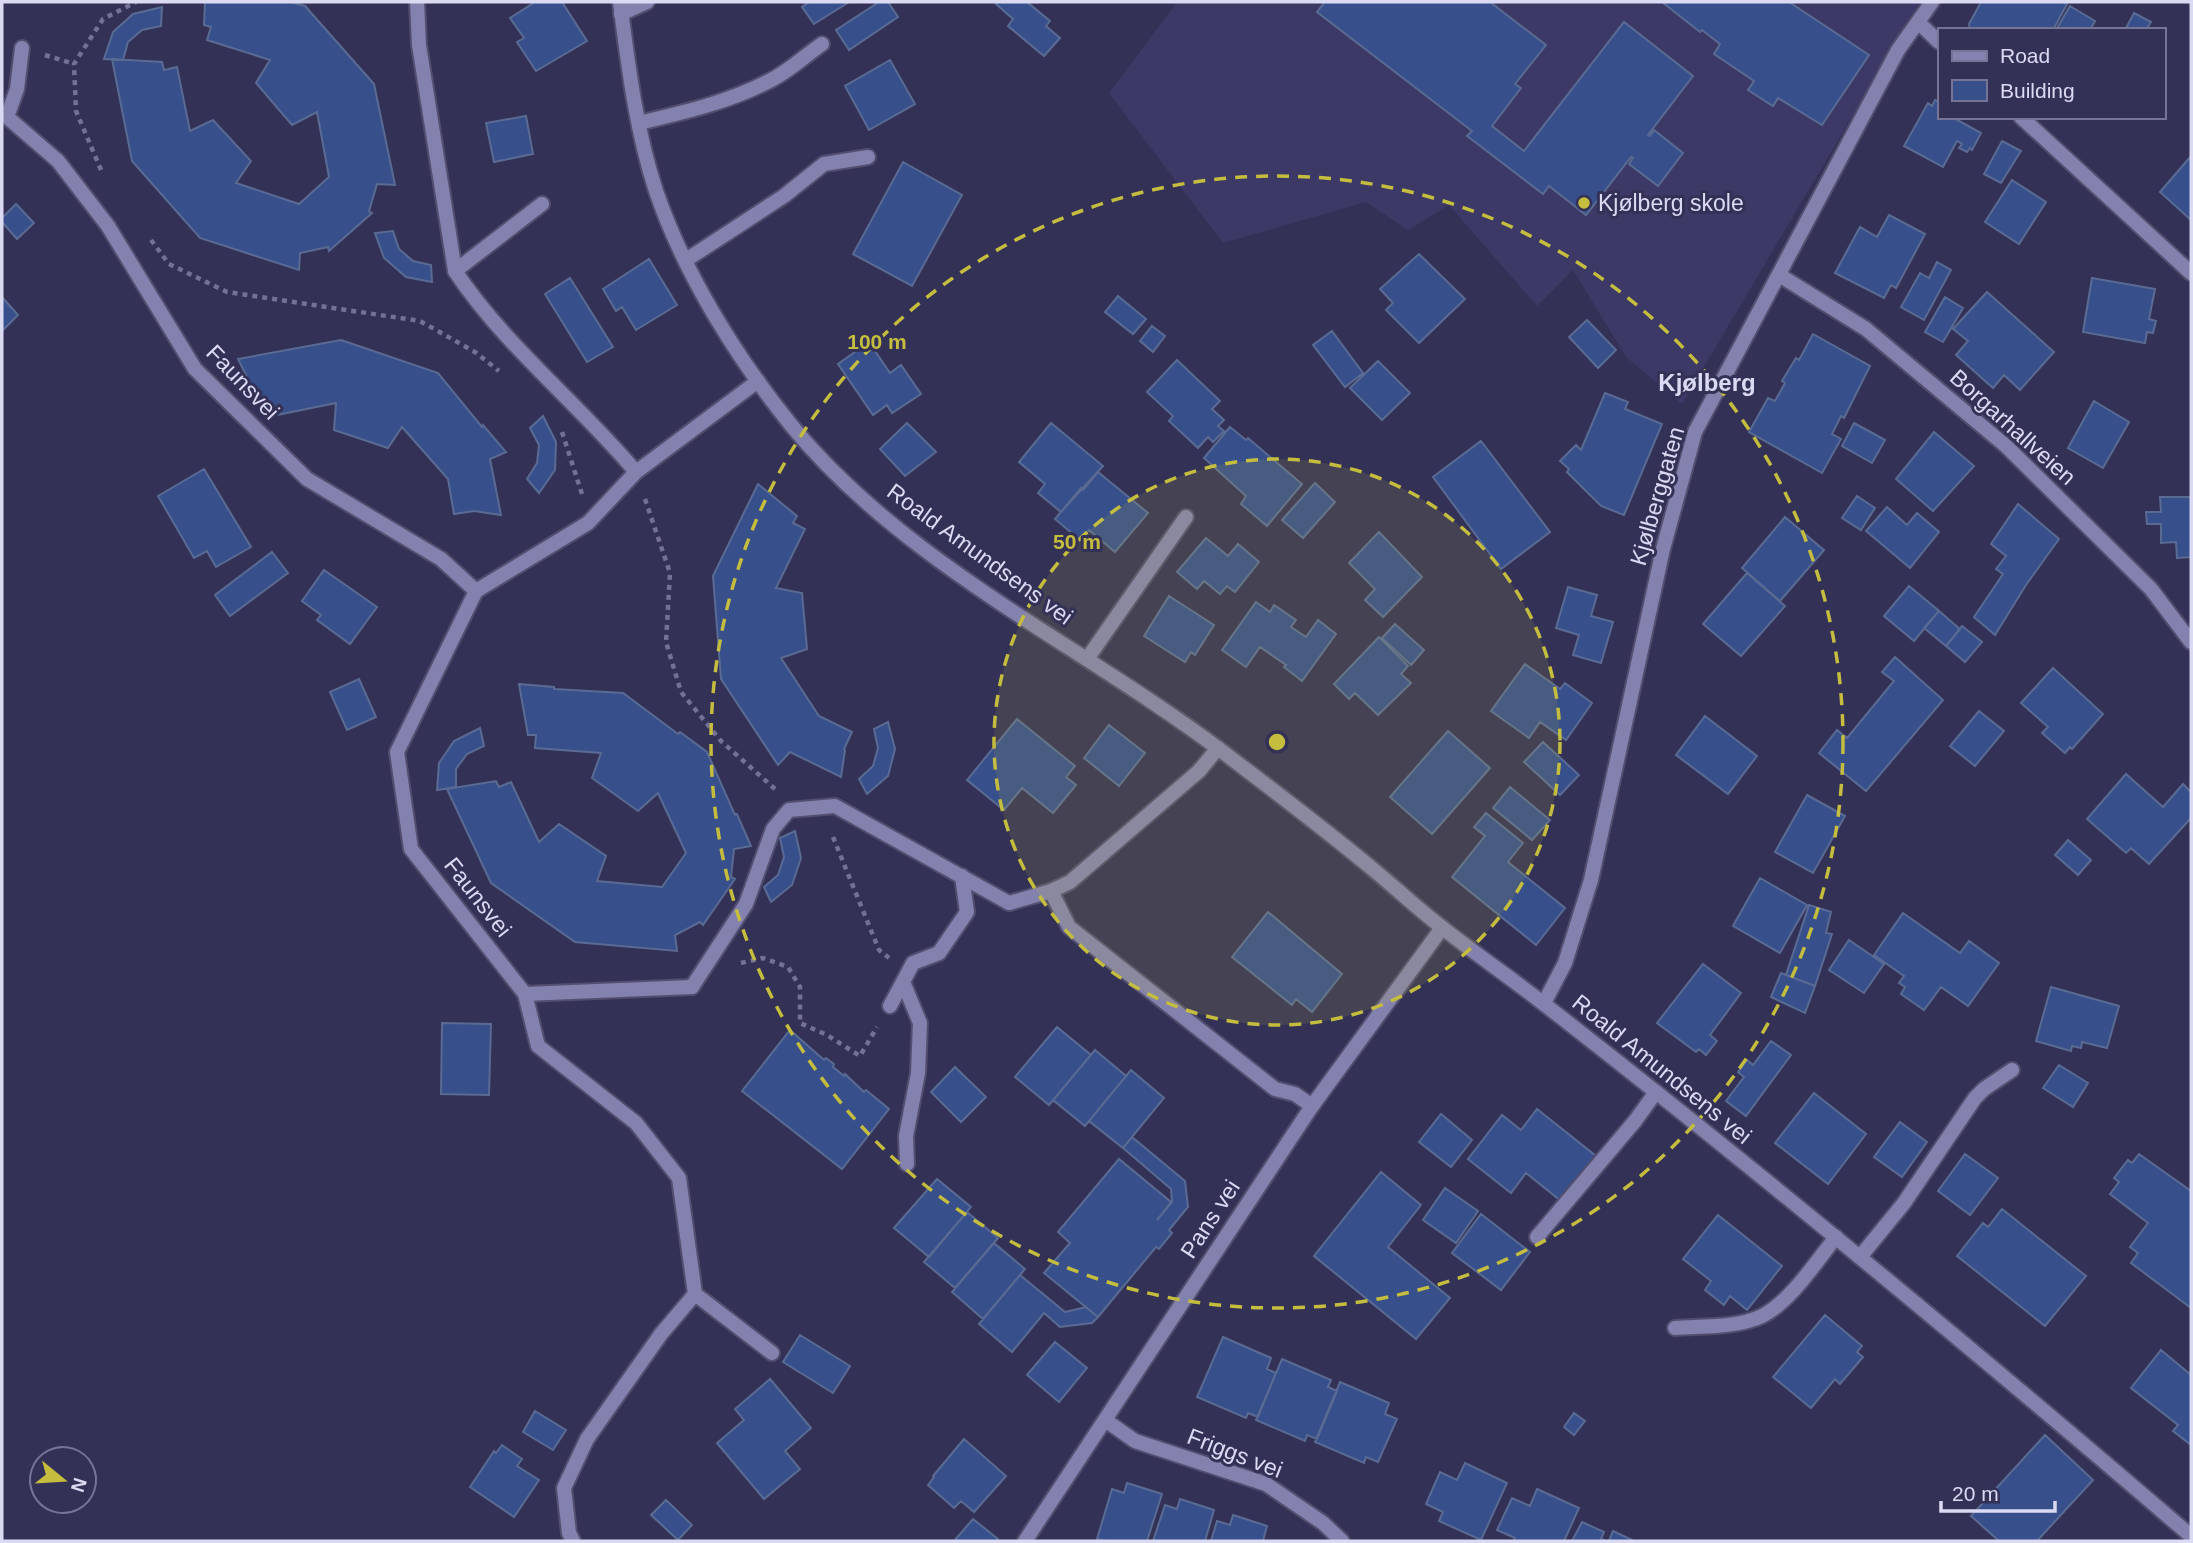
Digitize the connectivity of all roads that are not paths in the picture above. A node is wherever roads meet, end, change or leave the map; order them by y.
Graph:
1 (417, 2) edge
2 (647, 2) edge
3 (1932, 2) edge
4 (620, 8) edge
5 (1919, 23) junction
6 (1938, 40) edge
7 (822, 44) dead end
8 (22, 48) dead end
9 (5, 115) edge
10 (2023, 119) edge
11 (639, 123) junction
12 (868, 157) dead end
13 (542, 204) dead end
14 (686, 260) junction
15 (455, 271) junction
16 (2191, 273) edge
17 (1779, 275) junction
18 (758, 381) junction
19 (636, 472) junction
20 (1186, 517) dead end
21 (476, 591) junction
22 (2191, 642) edge
23 (1087, 659) junction
24 (1218, 748) junction
25 (962, 876) junction
26 (1051, 891) junction
27 (1442, 928) junction
28 (905, 978) junction
29 (525, 995) junction
30 (1544, 1003) junction
31 (890, 1006) road end
32 (2012, 1070) dead end
33 (1656, 1092) junction
34 (1312, 1105) junction
35 (907, 1164) dead end
36 (1537, 1237) dead end
37 (1836, 1237) junction
38 (1860, 1257) junction
39 (695, 1294) junction
40 (1675, 1328) dead end
41 (772, 1353) dead end
42 (1105, 1420) junction
43 (2191, 1536) edge
44 (573, 1541) edge
45 (1025, 1541) edge
46 (1342, 1541) edge

1 - 15 street
2 - 4 street
3 - 5 street, Kjølberggaten
4 - 11 street, Roald Amundsens vei
5 - 6 street
5 - 17 street, Kjølberggaten
7 - 11 street
8 - 9 street
9 - 21 street, Faunsvei
10 - 16 street
11 - 14 street, Roald Amundsens vei
12 - 14 street
13 - 15 street
14 - 18 street, Roald Amundsens vei
15 - 19 street
17 - 22 street, Borgarhallveien
17 - 30 street, Kjølberggaten
18 - 19 street
18 - 23 street, Roald Amundsens vei
19 - 21 street
20 - 23 street
21 - 29 street, Faunsvei
23 - 24 street, Roald Amundsens vei
24 - 26 street
24 - 27 street, Roald Amundsens vei
25 - 26 street
25 - 28 street
25 - 29 street
26 - 34 street
27 - 30 street, Roald Amundsens vei
27 - 34 street, Pans vei
28 - 31 street
28 - 35 street
29 - 39 street
30 - 33 street, Roald Amundsens vei
32 - 38 street
33 - 36 street
33 - 37 street, Roald Amundsens vei
34 - 42 street, Pans vei
37 - 38 street, Roald Amundsens vei
37 - 40 street
38 - 43 street, Roald Amundsens vei
39 - 41 street
39 - 44 street
42 - 45 street, Pans vei
42 - 46 street, Friggs vei

